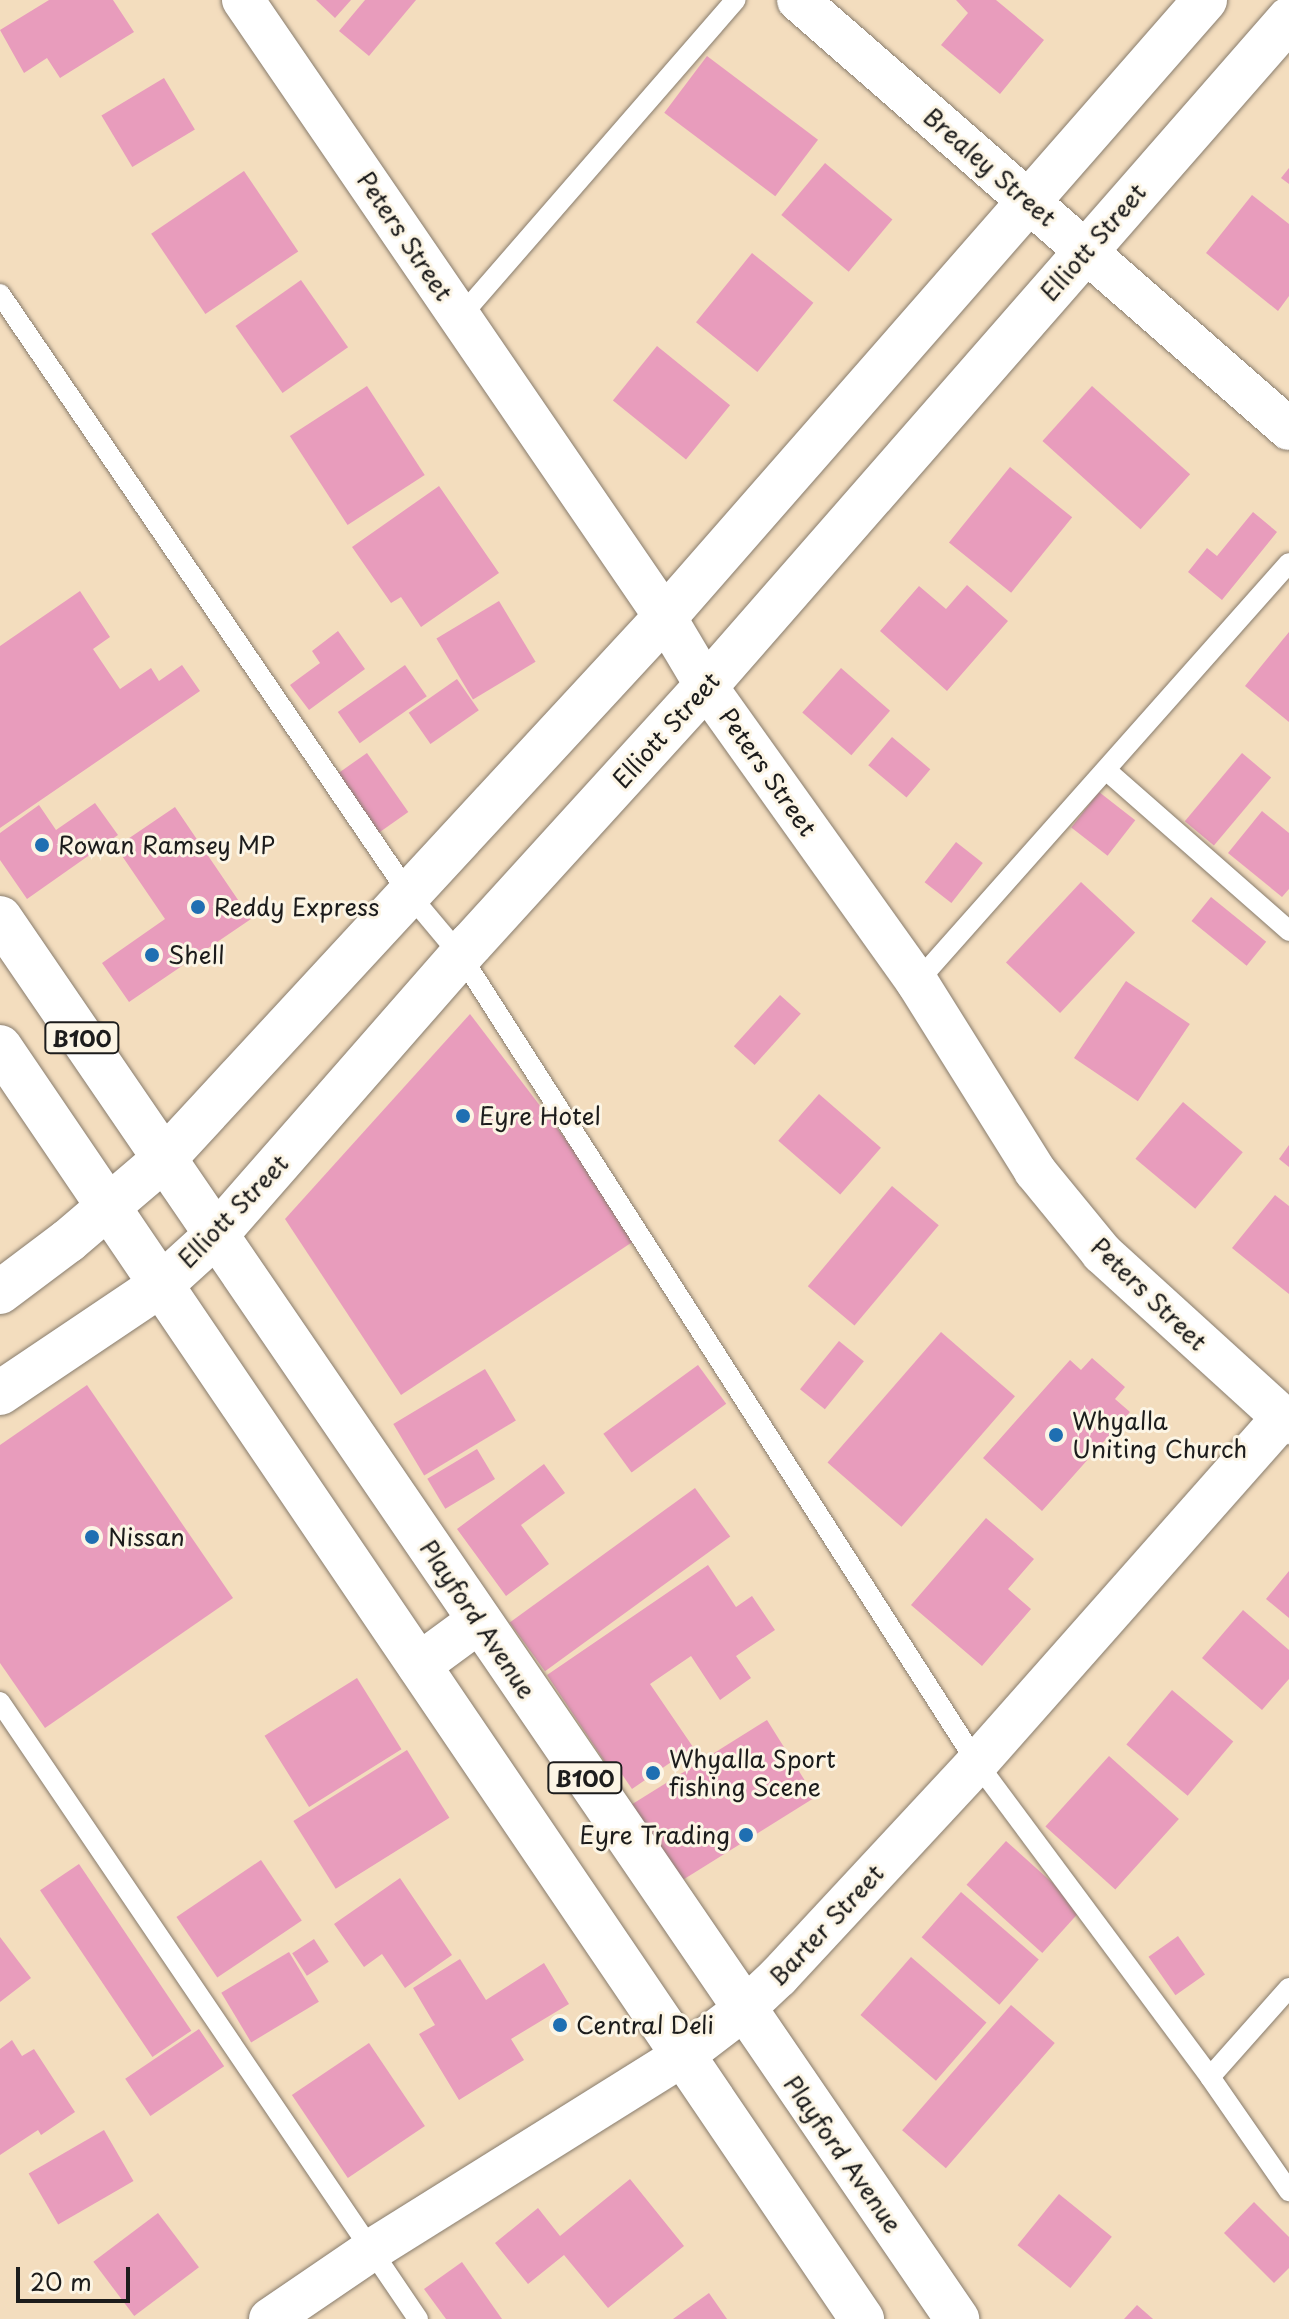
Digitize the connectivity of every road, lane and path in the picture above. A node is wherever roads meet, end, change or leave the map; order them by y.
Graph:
1 (243, 0) edge
2 (736, 0) edge
3 (798, 0) edge
4 (1205, 0) edge
5 (1289, 19) edge
6 (1027, 200) junction
7 (1087, 250) junction
8 (0, 294) edge
9 (460, 317) junction
10 (1289, 429) edge
11 (1289, 563) edge
12 (665, 617) junction
13 (706, 686) junction
14 (1106, 770) junction
15 (409, 894) junction
16 (0, 918) edge
17 (1289, 931) edge
18 (461, 956) junction
19 (917, 982) junction
20 (0, 1047) edge
21 (164, 1159) junction
22 (109, 1207) junction
23 (216, 1235) junction
24 (161, 1285) junction
25 (0, 1292) edge
26 (0, 1393) edge
27 (1286, 1420) edge
28 (479, 1621) junction
29 (419, 1665) junction
30 (0, 1702) edge
31 (977, 1763) junction
32 (1289, 1988) edge
33 (743, 2010) junction
34 (684, 2055) junction
35 (1210, 2077) junction
36 (1289, 2191) edge
37 (370, 2251) junction
38 (270, 2319) edge
39 (418, 2319) edge
40 (862, 2319) edge
41 (957, 2319) edge

1 - 9 street, Peters Street
2 - 9 lane
3 - 6 street, Brealey Street
4 - 6 main road
5 - 7 main road, Elliott Street
6 - 7 street, Brealey Street
6 - 12 main road
7 - 10 street, Brealey Street
7 - 13 main road, Elliott Street
8 - 15 lane
9 - 12 street, Peters Street
11 - 14 lane
12 - 13 street, Peters Street
12 - 15 main road
13 - 18 main road, Elliott Street
13 - 19 street, Peters Street
14 - 17 lane
14 - 19 lane
15 - 18 lane
15 - 21 main road
16 - 21 main road, Playford Avenue / B100
18 - 23 main road, Elliott Street
18 - 31 lane
19 - 27 street, Peters Street
20 - 22 main road, B100
21 - 22 main road
21 - 23 main road, Playford Avenue / B100
22 - 24 main road, B100
22 - 25 main road
23 - 24 main road, Elliott Street
23 - 28 main road, Playford Avenue / B100
24 - 26 main road, Elliott Street
24 - 29 main road, B100
27 - 31 street, Barter Street
28 - 29 main road
28 - 33 main road, Playford Avenue / B100
29 - 34 main road, B100
30 - 37 lane
31 - 33 street, Barter Street
31 - 35 lane
32 - 35 lane
33 - 34 street, Barter Street
33 - 41 main road, Playford Avenue / B100
34 - 37 street, Barter Street
34 - 40 main road, B100
35 - 36 lane
37 - 38 street, Barter Street
37 - 39 lane

